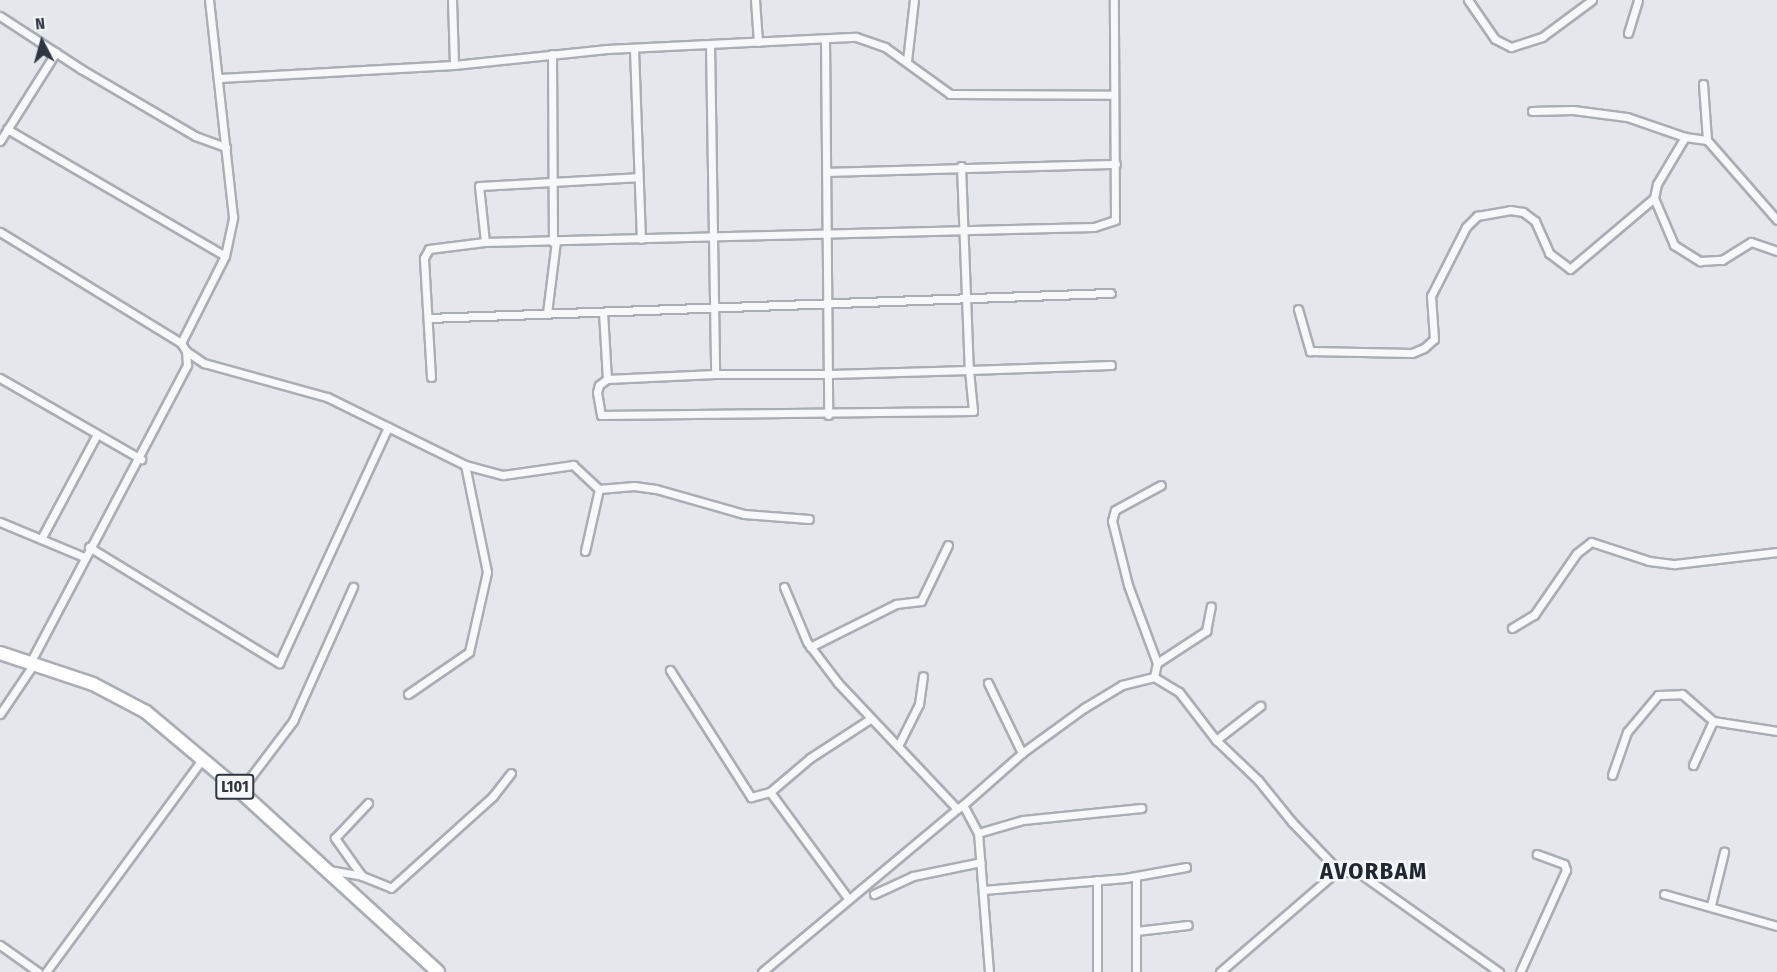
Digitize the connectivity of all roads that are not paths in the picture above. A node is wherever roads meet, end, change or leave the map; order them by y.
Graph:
1 (209, 0) edge
2 (452, 0) edge
3 (755, 0) edge
4 (914, 0) edge
5 (1114, 0) edge
6 (1468, 0) edge
7 (1592, 0) edge
8 (1638, 0) edge
9 (0, 16) edge
10 (1628, 33) dead end
11 (825, 40) junction
12 (758, 42) junction
13 (710, 44) junction
14 (634, 49) junction
15 (56, 52) junction
16 (552, 54) junction
17 (908, 61) junction
18 (454, 65) junction
19 (220, 78) junction
20 (1703, 84) dead end
21 (1114, 95) junction
22 (1532, 111) dead end
23 (7, 129) junction
24 (1685, 137) junction
25 (1707, 140) junction
26 (0, 141) edge
27 (226, 147) junction
28 (1116, 164) junction
29 (961, 166) junction
30 (828, 172) junction
31 (638, 177) junction
32 (552, 182) junction
33 (1654, 198) junction
34 (1777, 220) edge
35 (964, 230) junction
36 (0, 232) edge
37 (829, 234) junction
38 (716, 235) junction
39 (641, 239) junction
40 (485, 242) junction
41 (554, 242) junction
42 (1777, 251) edge
43 (225, 256) junction
44 (1111, 293) dead end
45 (967, 297) junction
46 (829, 304) junction
47 (714, 308) junction
48 (1298, 309) dead end
49 (603, 312) junction
50 (547, 313) junction
51 (428, 318) junction
52 (181, 343) junction
53 (186, 351) junction
54 (204, 363) junction
55 (187, 365) junction
56 (1111, 365) dead end
57 (969, 370) junction
58 (715, 374) junction
59 (831, 374) junction
60 (431, 377) dead end
61 (0, 378) edge
62 (607, 379) junction
63 (828, 415) junction
64 (388, 427) junction
65 (97, 434) junction
66 (141, 459) junction
67 (465, 465) junction
68 (1161, 485) dead end
69 (599, 489) junction
70 (809, 519) dead end
71 (0, 522) edge
72 (41, 539) junction
73 (948, 545) dead end
74 (89, 547) junction
75 (585, 550) dead end
76 (1777, 552) edge
77 (84, 557) junction
78 (353, 587) dead end
79 (784, 587) dead end
80 (1211, 606) dead end
81 (1512, 628) dead end
82 (810, 647) junction
83 (0, 653) edge
84 (1158, 663) junction
85 (32, 664) junction
86 (670, 670) dead end
87 (923, 676) dead end
88 (1154, 677) junction
89 (988, 683) dead end
90 (408, 694) dead end
91 (1260, 706) dead end
92 (0, 714) edge
93 (870, 719) junction
94 (1713, 721) junction
95 (1777, 731) edge
96 (1216, 740) junction
97 (898, 746) junction
98 (1022, 753) junction
99 (203, 758) junction
100 (1693, 765) dead end
101 (510, 773) dead end
102 (1612, 775) dead end
103 (240, 791) junction
104 (770, 792) junction
105 (368, 802) dead end
106 (960, 807) junction
107 (1141, 808) dead end
108 (978, 833) junction
109 (1724, 852) dead end
110 (1537, 854) dead end
111 (981, 862) junction
112 (1186, 867) dead end
113 (324, 869) junction
114 (1338, 870) junction
115 (362, 876) junction
116 (1136, 877) junction
117 (1097, 880) junction
118 (983, 890) junction
119 (874, 894) dead end
120 (1664, 894) dead end
121 (848, 898) junction
122 (1711, 905) junction
123 (1188, 925) dead end
124 (1777, 926) edge
125 (1136, 931) junction
126 (0, 945) edge
127 (38, 972) edge
128 (46, 972) edge
129 (438, 972) edge
130 (762, 972) edge
131 (989, 972) edge
132 (1097, 972) edge
133 (1136, 972) edge
134 (1220, 972) edge
135 (1499, 972) edge
136 (1520, 972) edge

1 - 19 street
2 - 18 street
3 - 12 street
4 - 17 street
5 - 21 street
6 - 7 street
8 - 10 street
9 - 15 street
11 - 12 street
11 - 17 street
11 - 30 street
12 - 13 street
13 - 14 street
13 - 38 street
14 - 16 street
14 - 31 street
15 - 23 street
15 - 27 street
16 - 18 street
16 - 32 street
17 - 21 street
18 - 19 street
19 - 27 street
20 - 25 street
21 - 28 street
22 - 24 street
23 - 26 street
23 - 43 street
24 - 25 street
24 - 33 street
25 - 34 street
27 - 43 street
28 - 29 street
28 - 35 street
29 - 30 street
29 - 35 street
30 - 37 street
31 - 32 street
31 - 39 street
32 - 40 street
32 - 41 street
33 - 42 street
33 - 48 street
35 - 37 street
35 - 45 street
36 - 52 street
37 - 38 street
37 - 46 street
38 - 39 street
38 - 47 street
39 - 41 street
40 - 41 street
40 - 51 street
41 - 50 street
43 - 52 street
44 - 45 street
45 - 46 street
45 - 57 street
46 - 47 street
46 - 59 street
47 - 49 street
47 - 58 street
49 - 50 street
49 - 62 street
50 - 51 street
51 - 60 street
52 - 53 street
53 - 54 street
53 - 55 street
54 - 55 street
54 - 64 street
55 - 66 street
56 - 57 street
57 - 59 street
57 - 63 street
58 - 59 street
58 - 62 street
59 - 63 street
61 - 65 street
62 - 63 street
64 - 67 street
64 - 74 street
65 - 66 street
65 - 72 street
66 - 74 street
67 - 69 street
67 - 90 street
68 - 84 street
69 - 70 street
69 - 75 street
71 - 72 street
72 - 77 street
73 - 82 street
74 - 77 street
76 - 81 street
77 - 85 street
78 - 103 street
79 - 82 street
80 - 84 street
82 - 93 street
83 - 85 main road, L101
84 - 88 street
85 - 92 street
85 - 99 main road, L101
86 - 104 street
87 - 97 street
88 - 96 street
88 - 98 street
89 - 98 street
91 - 96 street
93 - 97 street
93 - 104 street
94 - 95 street
94 - 100 street
94 - 102 street
96 - 114 street
97 - 106 street
98 - 106 street
99 - 103 main road, L101
99 - 128 street
101 - 115 street
103 - 113 main road, L101
104 - 121 street
105 - 115 street
106 - 108 street
106 - 121 street
107 - 108 street
108 - 111 street
109 - 122 street
110 - 136 street
111 - 118 street
111 - 119 street
112 - 116 street
113 - 115 street
113 - 129 main road, L101
114 - 134 street
114 - 135 street
116 - 117 street
116 - 125 street
117 - 118 street
117 - 132 street
118 - 131 street
120 - 122 street
121 - 130 street
122 - 124 street
123 - 125 street
125 - 133 street
126 - 127 street

